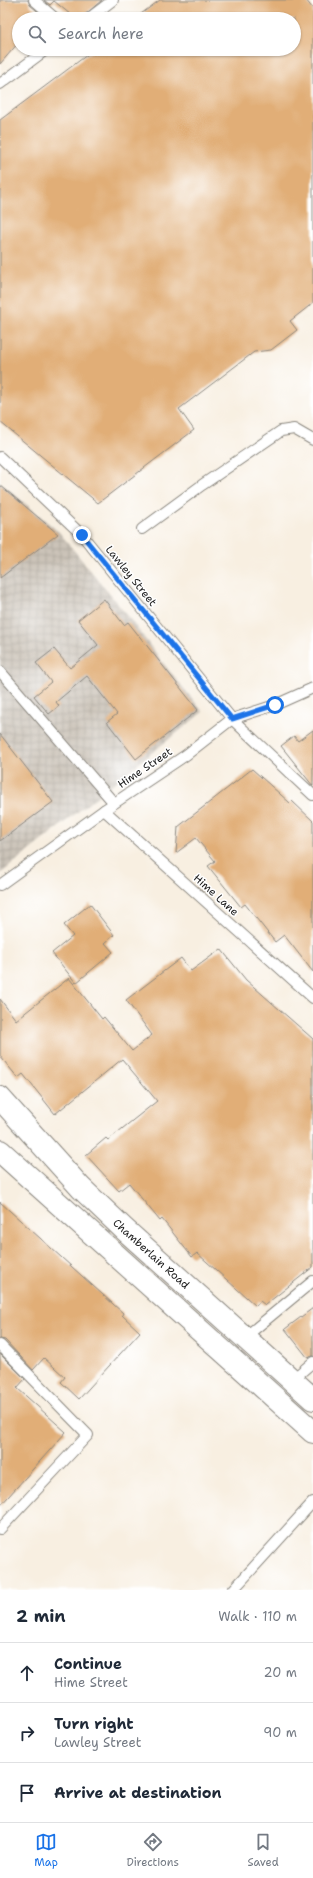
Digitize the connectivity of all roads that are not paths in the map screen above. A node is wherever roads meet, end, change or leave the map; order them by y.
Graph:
1 (34, 0) edge
2 (113, 0) edge
3 (48, 12) edge
4 (97, 12) edge
5 (38, 56) edge
6 (0, 84) edge
7 (313, 440) edge
8 (0, 457) edge
9 (142, 529) dead end
10 (0, 671) edge
11 (313, 688) edge
12 (232, 719) junction
13 (313, 795) edge
14 (114, 803) junction
15 (104, 810) junction
16 (0, 885) edge
17 (313, 998) edge
18 (0, 1098) edge
19 (41, 1146) junction
20 (0, 1151) edge
21 (21, 1169) junction
22 (313, 1281) edge
23 (244, 1338) junction
24 (0, 1345) edge
25 (313, 1362) edge
26 (292, 1380) junction
27 (313, 1399) edge
28 (313, 1432) edge
29 (313, 1502) edge
30 (0, 1529) edge
31 (233, 1590) edge

1 - 3 lane
2 - 4 lane
5 - 6 lane
7 - 9 lane
8 - 12 lane, Lawley Street
10 - 14 lane
11 - 12 lane, Hime Street
12 - 13 lane, Lawley Street
12 - 14 lane, Hime Street
14 - 15 lane, Hime Street
15 - 16 lane, Hime Street
15 - 17 lane, Hime Lane
18 - 19 street, Chamberlain Road
19 - 21 street
19 - 23 street, Chamberlain Road
20 - 21 street
21 - 28 street
22 - 23 lane
23 - 26 street, Chamberlain Road
24 - 30 lane
25 - 26 lane
26 - 27 street, Chamberlain Road
29 - 31 lane

